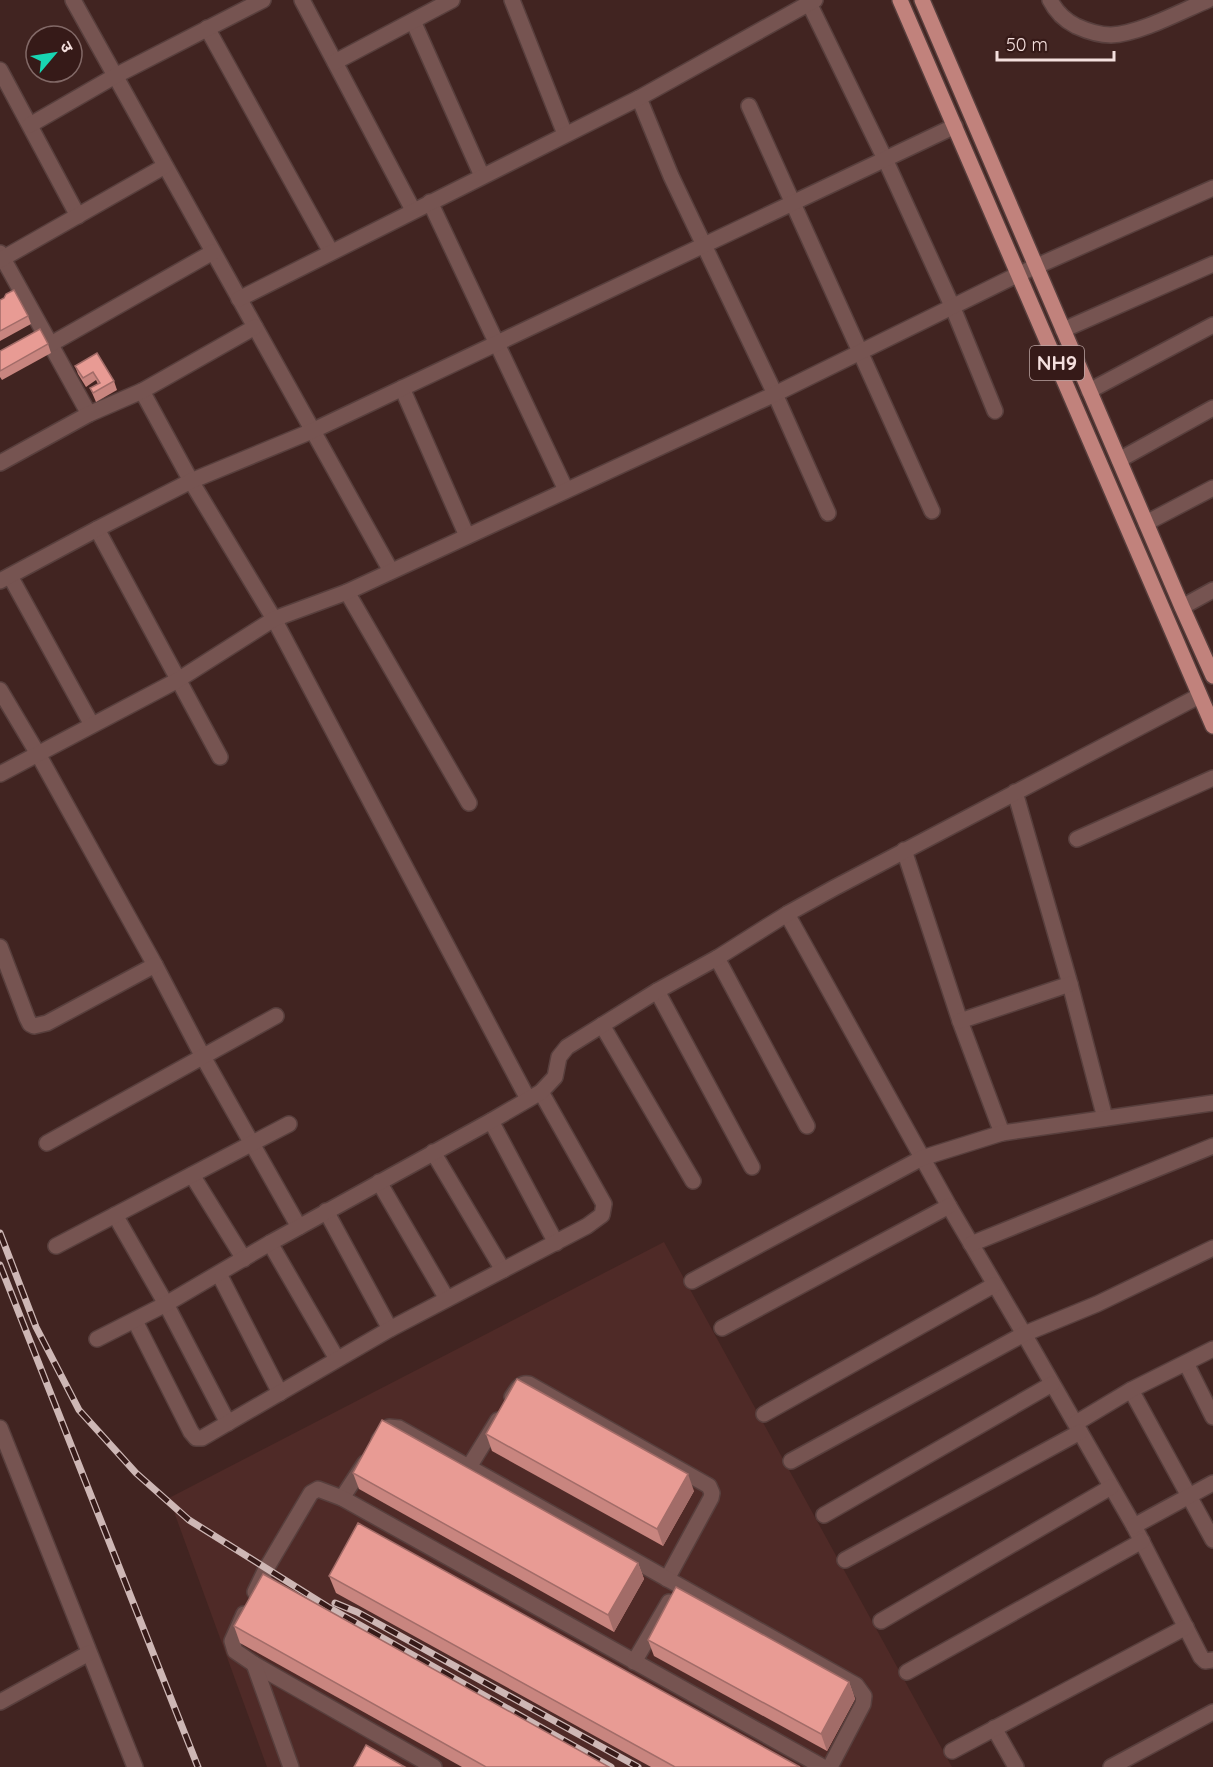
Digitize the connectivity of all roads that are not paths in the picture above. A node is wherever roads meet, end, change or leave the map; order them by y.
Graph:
1 (73, 0) edge
2 (263, 0) edge
3 (302, 0) edge
4 (453, 0) edge
5 (512, 0) edge
6 (900, 0) edge
7 (922, 0) edge
8 (1050, 0) edge
9 (1208, 0) edge
10 (812, 2) edge
11 (413, 21) junction
12 (207, 28) junction
13 (335, 62) junction
14 (0, 70) edge
15 (115, 76) junction
16 (639, 98) junction
17 (749, 106) dead end
18 (30, 125) junction
19 (955, 126) junction
20 (566, 134) junction
21 (885, 159) junction
22 (165, 166) junction
23 (482, 176) junction
24 (1213, 189) edge
25 (430, 202) junction
26 (792, 202) junction
27 (413, 210) junction
28 (78, 216) junction
29 (704, 245) junction
30 (213, 252) junction
31 (331, 252) junction
32 (1, 257) edge
33 (1213, 264) edge
34 (1036, 266) junction
35 (1019, 274) junction
36 (239, 299) junction
37 (953, 308) junction
38 (1213, 325) edge
39 (255, 327) junction
40 (1063, 330) junction
41 (496, 343) junction
42 (51, 344) junction
43 (861, 353) junction
44 (402, 388) junction
45 (142, 391) junction
46 (1089, 391) junction
47 (775, 394) junction
48 (1213, 408) edge
49 (995, 411) dead end
50 (89, 414) junction
51 (312, 431) junction
52 (1119, 460) junction
53 (0, 463) edge
54 (190, 481) junction
55 (1213, 488) edge
56 (566, 490) junction
57 (932, 511) dead end
58 (828, 513) dead end
59 (1146, 524) junction
60 (97, 529) junction
61 (467, 536) junction
62 (391, 571) junction
63 (5, 579) edge
64 (1213, 590) edge
65 (347, 592) junction
66 (1182, 607) junction
67 (274, 619) junction
68 (1213, 676) edge
69 (178, 680) junction
70 (0, 690) edge
71 (1199, 696) junction
72 (92, 725) junction
73 (1213, 726) edge
74 (38, 754) junction
75 (220, 757) dead end
76 (0, 774) edge
77 (1213, 778) edge
78 (1015, 792) junction
79 (469, 803) dead end
80 (1077, 839) dead end
81 (904, 850) junction
82 (787, 914) junction
83 (0, 947) edge
84 (717, 958) junction
85 (155, 965) junction
86 (1070, 984) junction
87 (657, 992) junction
88 (276, 1016) dead end
89 (960, 1021) junction
90 (602, 1025) junction
91 (202, 1056) junction
92 (534, 1095) junction
93 (1212, 1105) edge
94 (1105, 1118) junction
95 (491, 1121) junction
96 (289, 1124) dead end
97 (807, 1126) dead end
98 (1002, 1133) junction
99 (47, 1143) dead end
100 (253, 1143) junction
101 (1213, 1146) edge
102 (433, 1152) junction
103 (922, 1158) junction
104 (752, 1167) dead end
105 (192, 1174) junction
106 (693, 1181) dead end
107 (379, 1182) junction
108 (949, 1206) junction
109 (326, 1212) junction
110 (115, 1215) junction
111 (299, 1227) junction
112 (270, 1243) junction
113 (556, 1243) junction
114 (971, 1244) junction
115 (56, 1246) dead end
116 (1213, 1248) edge
117 (244, 1259) junction
118 (503, 1270) junction
119 (219, 1274) junction
120 (692, 1281) dead end
121 (994, 1285) junction
122 (447, 1299) junction
123 (166, 1304) junction
124 (135, 1321) junction
125 (722, 1328) dead end
126 (390, 1329) junction
127 (1024, 1334) junction
128 (97, 1339) dead end
129 (1213, 1349) edge
130 (337, 1359) junction
131 (1186, 1363) junction
132 (1052, 1384) junction
133 (1131, 1390) junction
134 (280, 1392) junction
135 (764, 1414) dead end
136 (1213, 1417) edge
137 (228, 1423) junction
138 (0, 1428) edge
139 (1078, 1428) junction
140 (791, 1461) dead end
141 (469, 1467) junction
142 (1213, 1482) edge
143 (1111, 1487) junction
144 (1190, 1495) junction
145 (342, 1498) junction
146 (824, 1515) dead end
147 (1134, 1526) junction
148 (1213, 1540) edge
149 (1142, 1541) junction
150 (846, 1560) dead end
151 (673, 1582) junction
152 (881, 1621) dead end
153 (1186, 1627) junction
154 (89, 1653) junction
155 (1213, 1660) edge
156 (634, 1662) junction
157 (254, 1665) junction
158 (907, 1672) dead end
159 (0, 1702) edge
160 (1213, 1712) edge
161 (994, 1728) junction
162 (952, 1751) dead end
163 (134, 1767) edge
164 (291, 1767) edge
165 (434, 1767) edge
166 (822, 1767) edge
167 (830, 1767) edge
168 (1016, 1767) edge
169 (1111, 1767) edge

1 - 15 street
2 - 12 street
3 - 13 street
4 - 11 street
5 - 20 street
6 - 19 main road, NH9
7 - 34 main road, NH9
8 - 9 street
10 - 16 street
10 - 21 street
11 - 13 street
11 - 23 street
12 - 15 street
12 - 31 street
13 - 27 street
14 - 18 street
15 - 18 street
15 - 22 street
16 - 20 street
16 - 29 street
17 - 26 street
18 - 28 street
19 - 21 street
19 - 35 main road, NH9
20 - 23 street
21 - 26 street
21 - 37 street
22 - 28 street
22 - 30 street
23 - 25 street
24 - 34 street
25 - 27 street
25 - 41 street
26 - 29 street
26 - 43 street
27 - 31 street
28 - 32 street
29 - 41 street
29 - 47 street
30 - 36 street
30 - 42 street
31 - 36 street
32 - 42 street
33 - 40 street
34 - 35 street
34 - 40 main road, NH9
35 - 37 street
35 - 71 main road, NH9
36 - 39 street
37 - 43 street
37 - 49 street
38 - 46 street
39 - 45 street
39 - 51 street
40 - 46 main road, NH9
41 - 44 street
41 - 56 street
42 - 50 street
43 - 47 street
43 - 57 street
44 - 51 street
44 - 61 street
45 - 50 street
45 - 54 street
46 - 52 main road, NH9
47 - 56 street
47 - 58 street
48 - 52 street
50 - 53 street
51 - 54 street
51 - 62 street
52 - 59 main road, NH9
54 - 60 street
54 - 67 street
55 - 59 street
56 - 61 street
59 - 66 main road, NH9
60 - 63 street
60 - 69 street
61 - 62 street
62 - 65 street
63 - 72 street
64 - 66 street
65 - 67 street
65 - 79 street
66 - 68 main road, NH9
67 - 69 street
67 - 92 street
69 - 72 street
69 - 75 street
70 - 74 street
71 - 73 main road, NH9
71 - 78 street
72 - 74 street
74 - 76 street
74 - 85 street
77 - 80 street
78 - 81 street
78 - 86 street
81 - 82 street
81 - 89 street
82 - 84 street
82 - 103 street
83 - 85 street
84 - 87 street
84 - 97 street
85 - 91 street
86 - 89 street
86 - 94 street
87 - 90 street
87 - 104 street
88 - 91 street
89 - 98 street
90 - 92 street
90 - 106 street
91 - 99 street
91 - 100 street
92 - 95 street
92 - 113 street
93 - 94 street
94 - 98 street
95 - 102 street
95 - 113 street
96 - 100 street
98 - 103 street
100 - 105 street
100 - 111 street
101 - 114 street
102 - 107 street
102 - 118 street
103 - 108 street
103 - 120 street
105 - 110 street
105 - 117 street
107 - 109 street
107 - 122 street
108 - 114 street
108 - 125 street
109 - 111 street
109 - 126 street
110 - 115 street
110 - 123 street
111 - 112 street
112 - 117 street
112 - 130 street
113 - 118 street
114 - 121 street
116 - 127 street
117 - 119 street
118 - 122 street
119 - 123 street
119 - 134 street
121 - 127 street
121 - 135 street
122 - 126 street
123 - 124 street
123 - 137 street
124 - 128 street
124 - 137 street
126 - 130 street
127 - 132 street
127 - 140 street
129 - 131 street
130 - 134 street
131 - 133 street
131 - 136 street
132 - 139 street
132 - 146 street
133 - 139 street
133 - 144 street
134 - 137 street
138 - 154 street
139 - 143 street
139 - 150 street
141 - 145 street
141 - 151 street
141 - 151 street
142 - 144 street
143 - 147 street
143 - 152 street
144 - 147 street
144 - 148 street
145 - 156 street
145 - 157 street
147 - 149 street
149 - 153 street
149 - 158 street
151 - 156 street
151 - 167 street
153 - 155 street
153 - 161 street
154 - 159 street
154 - 163 street
156 - 166 street
157 - 164 street
157 - 165 street
160 - 169 street
161 - 162 street
161 - 168 street

